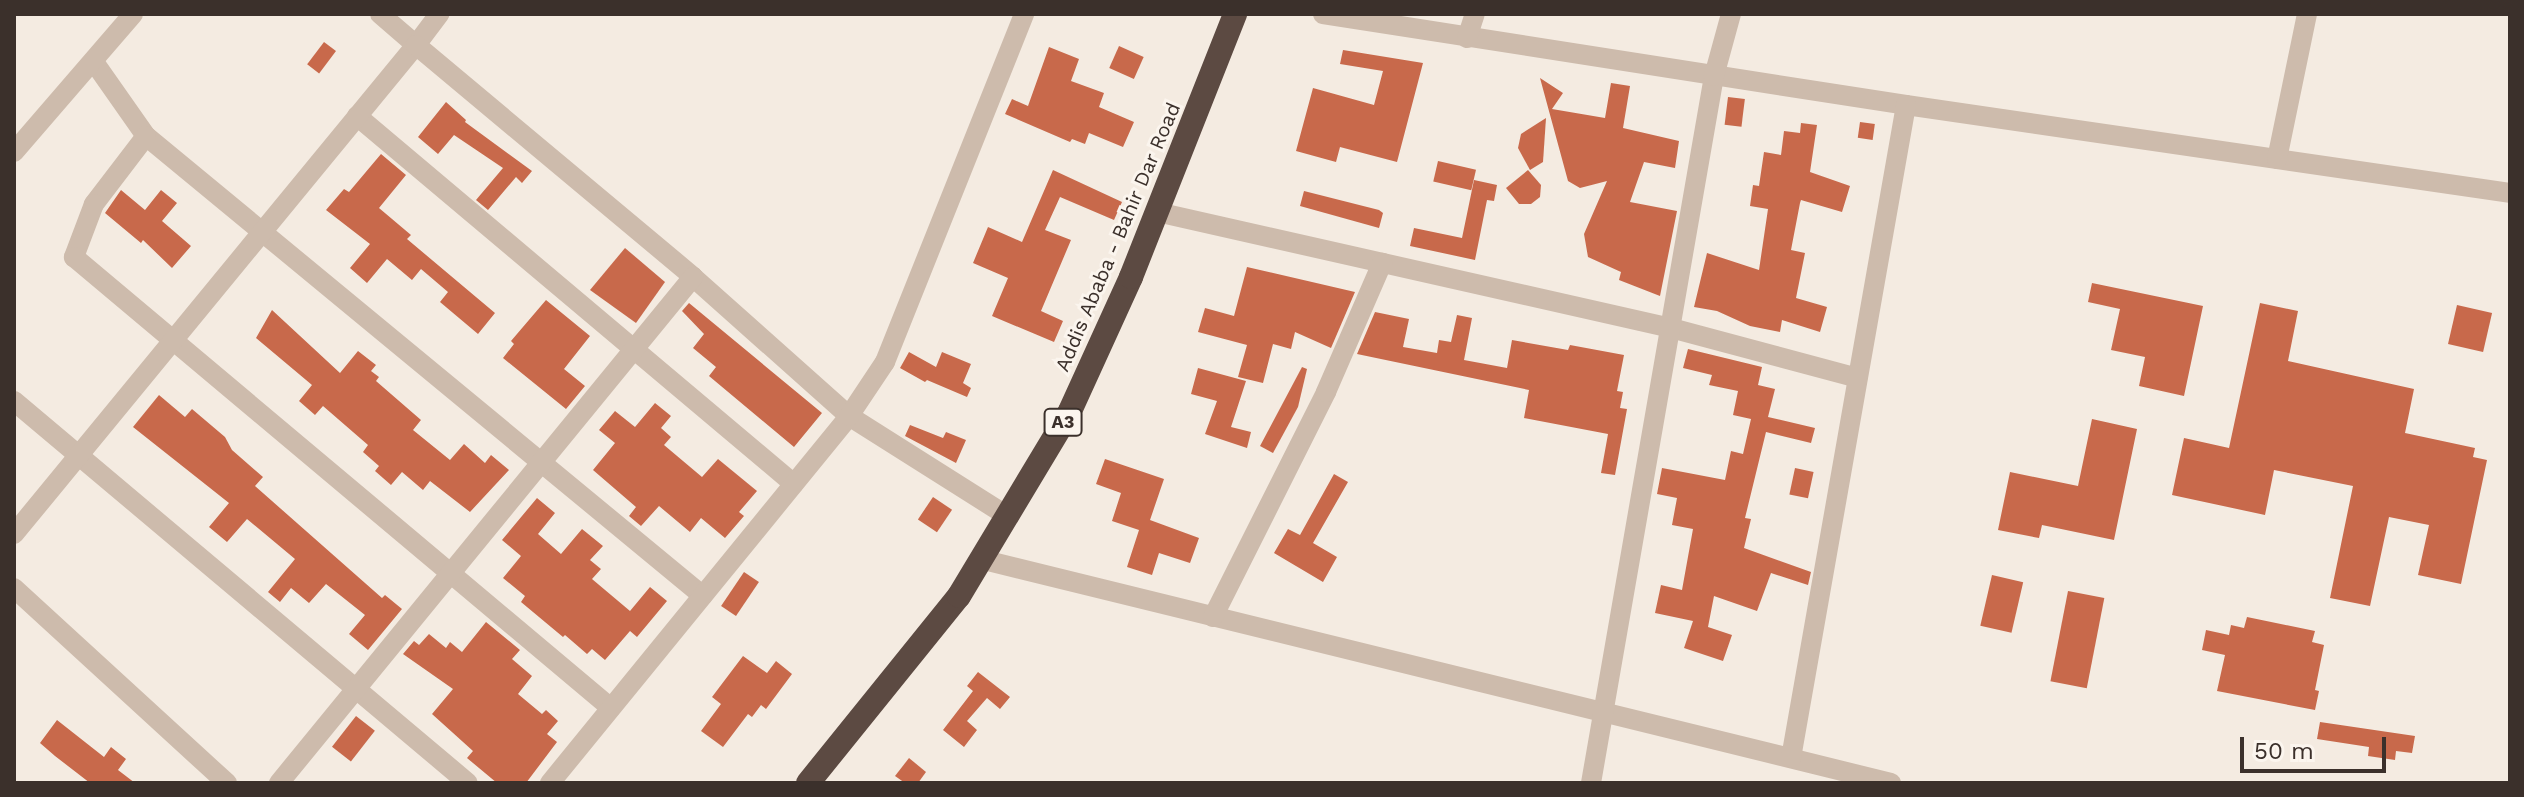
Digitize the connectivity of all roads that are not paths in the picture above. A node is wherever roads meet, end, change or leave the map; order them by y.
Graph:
1 (133, 14) edge
2 (380, 14) edge
3 (439, 14) edge
4 (1024, 14) edge
5 (1235, 14) edge
6 (1323, 14) edge
7 (1475, 14) edge
8 (1731, 14) edge
9 (2307, 14) edge
10 (1467, 38) junction
11 (94, 62) junction
12 (1714, 76) junction
13 (1906, 105) junction
14 (357, 116) junction
15 (146, 136) junction
16 (14, 152) edge
17 (2277, 159) junction
18 (2510, 193) edge
19 (1157, 212) junction
20 (260, 234) junction
21 (1382, 263) junction
22 (693, 277) junction
23 (1671, 328) junction
24 (173, 340) junction
25 (634, 349) junction
26 (1857, 378) junction
27 (14, 401) edge
28 (849, 416) junction
29 (79, 454) junction
30 (541, 463) junction
31 (794, 484) junction
32 (1009, 517) junction
33 (14, 534) edge
34 (984, 560) junction
35 (450, 574) junction
36 (14, 588) edge
37 (703, 596) junction
38 (1213, 617) junction
39 (357, 688) junction
40 (611, 708) junction
41 (1604, 714) junction
42 (1791, 758) junction
43 (227, 783) edge
44 (279, 783) edge
45 (468, 783) edge
46 (550, 783) edge
47 (808, 783) edge
48 (1591, 783) edge
49 (1891, 783) edge

1 - 11 street
2 - 3 street
4 - 28 street
5 - 19 highway, Addis Ababa - Bahir Dar Road / A3
6 - 10 street
7 - 10 street
8 - 12 street
9 - 17 street
10 - 12 street
11 - 15 street
11 - 16 street
12 - 13 street
12 - 23 street
13 - 17 street
13 - 26 street
14 - 20 street
14 - 22 street
14 - 25 street
15 - 20 street
15 - 24 street
17 - 18 street
19 - 21 street
19 - 32 highway, Addis Ababa - Bahir Dar Road / A3
20 - 24 street
20 - 30 street
21 - 23 street
21 - 38 street
22 - 25 street
22 - 28 street
23 - 26 street
23 - 41 street
24 - 29 street
24 - 35 street
25 - 30 street
25 - 31 street
26 - 42 street
27 - 29 street
28 - 31 street
28 - 32 street
29 - 33 street
29 - 39 street
30 - 35 street
30 - 37 street
31 - 37 street
32 - 34 highway, Addis Ababa - Bahir Dar Road / A3
34 - 38 street
34 - 47 highway, Addis Ababa - Bahir Dar Road / A3
35 - 39 street
35 - 40 street
36 - 43 street
37 - 40 street
38 - 41 street
39 - 44 street
39 - 45 street
40 - 46 street
41 - 42 street
41 - 48 street
42 - 49 street

